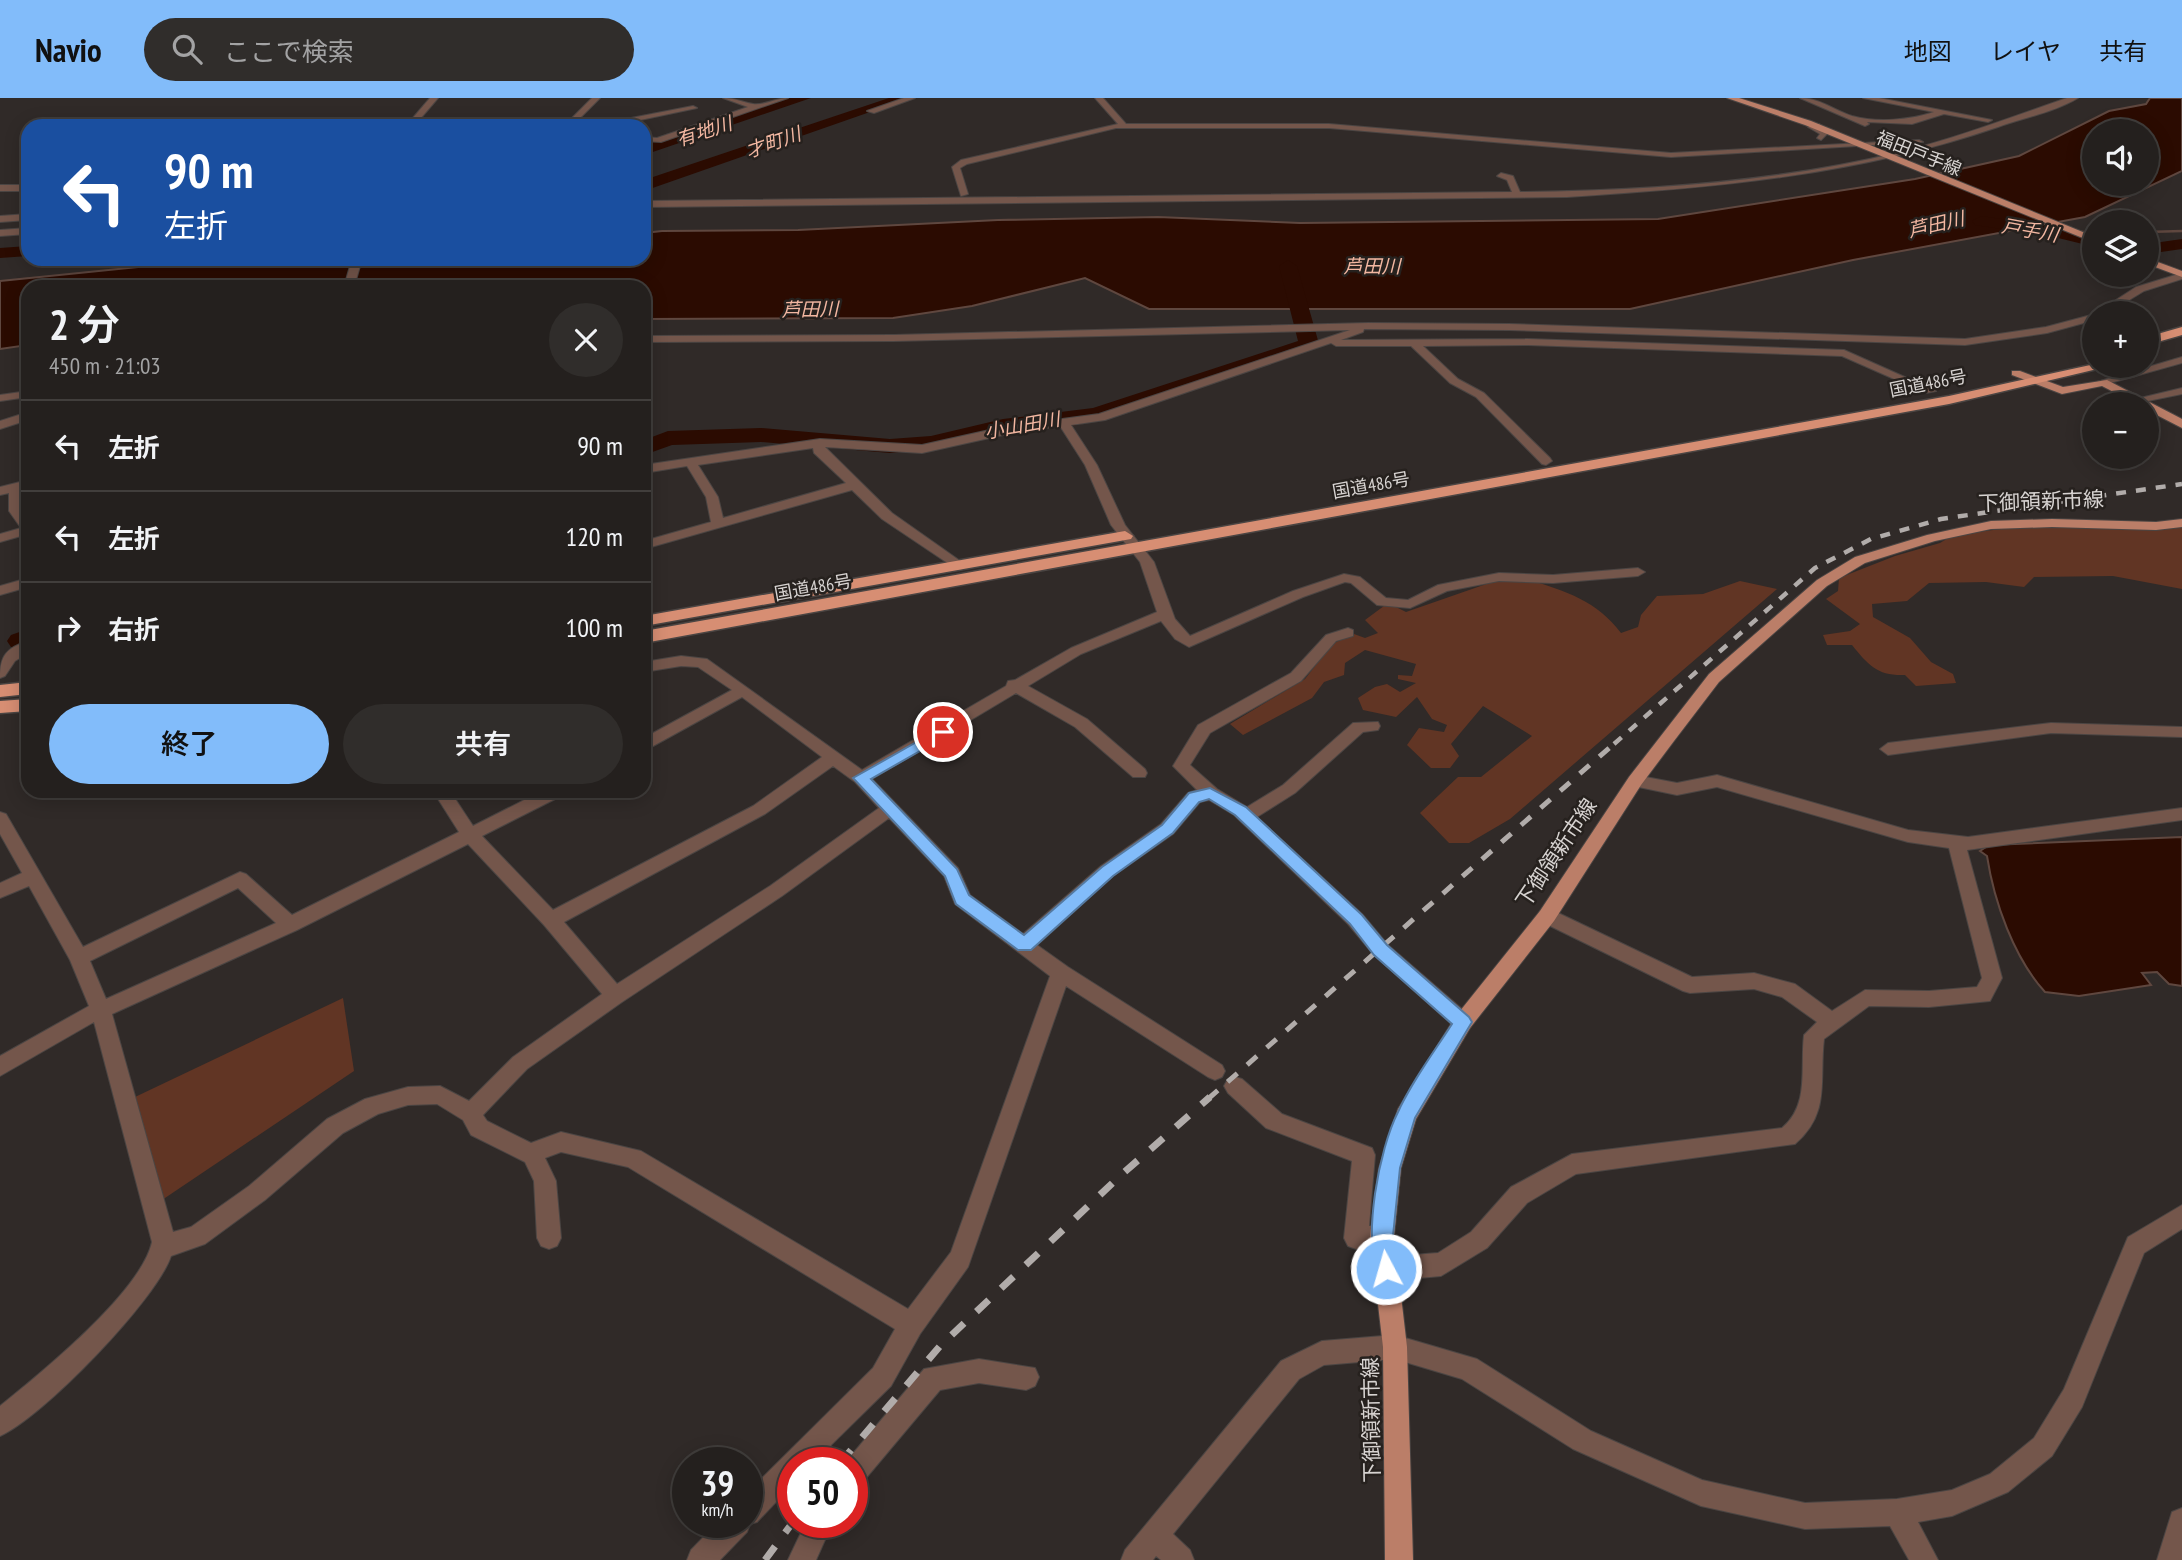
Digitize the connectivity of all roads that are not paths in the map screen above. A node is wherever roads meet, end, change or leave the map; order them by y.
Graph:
1 (434, 98) edge
2 (596, 98) edge
3 (727, 98) edge
4 (784, 98) edge
5 (911, 98) edge
6 (1099, 98) edge
7 (1731, 98) edge
8 (1804, 98) edge
9 (1867, 98) edge
10 (1894, 98) edge
11 (2054, 98) edge
12 (2074, 98) edge
13 (1906, 105) junction
14 (754, 107) junction
15 (693, 108) dead end
16 (870, 111) dead end
17 (1943, 112) junction
18 (416, 119) edge
19 (575, 119) edge
20 (636, 119) edge
21 (1856, 119) junction
22 (1988, 120) junction
23 (1124, 126) junction
24 (1816, 126) junction
25 (1877, 131) dead end
26 (1821, 138) dead end
27 (651, 140) edge
28 (1919, 142) junction
29 (1856, 145) junction
30 (1888, 158) junction
31 (1501, 176) dead end
32 (0, 188) edge
33 (21, 188) edge
34 (1566, 189) junction
35 (1516, 191) junction
36 (1592, 192) junction
37 (964, 194) junction
38 (651, 202) edge
39 (651, 202) edge
40 (21, 218) edge
41 (0, 219) edge
42 (21, 232) edge
43 (0, 233) edge
44 (2082, 235) edge
45 (2159, 265) edge
46 (2182, 275) edge
47 (2120, 301) edge
48 (2082, 320) edge
49 (1368, 326) junction
50 (2182, 331) edge
51 (2082, 333) edge
52 (2078, 336) dead end
53 (2159, 338) edge
54 (651, 339) edge
55 (1413, 342) junction
56 (1324, 344) junction
57 (2182, 345) edge
58 (2159, 352) edge
59 (2082, 357) edge
60 (2182, 360) edge
61 (2159, 364) edge
62 (2016, 373) junction
63 (2082, 377) edge
64 (2109, 378) edge
65 (2035, 383) junction
66 (1930, 391) junction
67 (2182, 391) edge
68 (2128, 392) edge
69 (21, 395) edge
70 (0, 398) edge
71 (2159, 398) edge
72 (21, 401) edge
73 (0, 405) edge
74 (2159, 412) edge
75 (21, 418) edge
76 (1064, 424) junction
77 (2182, 424) edge
78 (0, 425) edge
79 (820, 443) junction
80 (690, 461) junction
81 (1546, 461) junction
82 (651, 468) edge
83 (854, 485) junction
84 (21, 486) edge
85 (21, 490) edge
86 (0, 491) edge
87 (21, 520) edge
88 (2182, 523) edge
89 (718, 525) junction
90 (21, 532) edge
91 (1126, 536) junction
92 (0, 538) edge
93 (651, 543) edge
94 (1139, 548) junction
95 (958, 566) junction
96 (1638, 572) dead end
97 (21, 584) edge
98 (0, 591) edge
99 (1165, 614) junction
100 (651, 620) edge
101 (1348, 633) dead end
102 (651, 636) edge
103 (21, 649) edge
104 (5, 657) edge
105 (651, 666) edge
106 (0, 673) edge
107 (1013, 685) junction
108 (21, 689) edge
109 (743, 690) junction
110 (0, 691) edge
111 (21, 706) edge
112 (0, 707) edge
113 (1372, 726) dead end
114 (2182, 732) edge
115 (651, 741) edge
116 (1888, 749) dead end
117 (833, 758) junction
118 (1139, 774) dead end
119 (861, 778) junction
120 (1635, 781) junction
121 (1210, 793) junction
122 (446, 798) edge
123 (542, 798) edge
124 (891, 808) junction
125 (2182, 814) edge
126 (1246, 816) junction
127 (0, 817) edge
128 (470, 835) junction
129 (1956, 842) junction
130 (33, 876) junction
131 (0, 891) edge
132 (1547, 916) junction
133 (551, 920) junction
134 (290, 925) junction
135 (1024, 945) junction
136 (79, 958) junction
137 (1061, 972) junction
138 (615, 996) junction
139 (100, 1010) junction
140 (1463, 1022) junction
141 (1833, 1022) junction
142 (0, 1066) edge
143 (1215, 1071) dead end
144 (1236, 1086) dead end
145 (471, 1113) junction
146 (533, 1155) junction
147 (2182, 1216) edge
148 (1382, 1236) junction
149 (549, 1238) dead end
150 (163, 1247) junction
151 (1386, 1269) junction
152 (911, 1325) junction
153 (1395, 1347) junction
154 (1026, 1377) dead end
155 (0, 1423) edge
156 (824, 1447) edge
157 (868, 1456) edge
158 (777, 1481) edge
159 (763, 1496) edge
160 (1897, 1512) junction
161 (2182, 1522) edge
162 (1157, 1537) junction
163 (722, 1538) edge
164 (812, 1538) edge
165 (701, 1560) edge
166 (802, 1560) edge
167 (1135, 1560) edge
168 (1180, 1560) edge
169 (1399, 1560) edge
170 (1924, 1560) edge
171 (2171, 1560) edge

1 - 18 street
2 - 19 street
3 - 14 street
4 - 14 street
5 - 16 street
6 - 23 street
7 - 24 main road, 福田戸手線
8 - 21 street
9 - 13 street
10 - 13 street
11 - 22 street
12 - 30 street
13 - 17 street
14 - 27 street
15 - 20 street
17 - 21 street
17 - 22 street
21 - 25 street
22 - 28 street
23 - 29 street
23 - 37 street
24 - 26 street
24 - 29 main road, 福田戸手線
28 - 29 street
28 - 30 street
29 - 30 main road, 福田戸手線
30 - 34 street
30 - 36 street
30 - 44 main road, 福田戸手線
31 - 35 street
32 - 33 street
34 - 35 street
34 - 36 street
35 - 37 street
36 - 39 street
37 - 38 street
40 - 41 street
42 - 43 street
45 - 46 main road
46 - 47 street
48 - 49 street
49 - 54 street
49 - 56 street
50 - 53 highway
51 - 52 street
55 - 56 street
55 - 66 street
55 - 81 street
56 - 76 street
57 - 58 highway
59 - 62 highway, 国道486号
60 - 61 street
62 - 65 main road
62 - 66 highway, 国道486号
63 - 65 highway, 国道486号
64 - 68 main road
65 - 94 highway, 国道486号
66 - 81 highway, 国道486号
67 - 71 street
69 - 70 street
72 - 73 street
74 - 77 main road
75 - 78 street
76 - 79 street
76 - 91 street
79 - 80 street
79 - 83 street
80 - 82 street
80 - 89 street
81 - 91 highway, 国道486号
83 - 89 street
83 - 95 street
84 - 86 street
85 - 87 street
88 - 120 main road, 下御領新市線
89 - 93 street
90 - 92 street
91 - 94 street
91 - 95 highway, 国道486号
94 - 99 street
94 - 102 highway, 国道486号
95 - 100 highway, 国道486号
96 - 99 street
97 - 98 street
99 - 107 street
101 - 121 street
103 - 104 street
104 - 106 street
105 - 109 street
107 - 118 street
107 - 119 street
108 - 110 highway
109 - 115 street
109 - 117 street
111 - 112 highway
113 - 126 street
114 - 116 street
117 - 119 street
117 - 133 street
119 - 124 street
120 - 129 street
120 - 132 main road, 下御領新市線
121 - 126 street
121 - 135 street
122 - 128 street
123 - 128 street
124 - 135 street
124 - 138 street
125 - 129 street
126 - 140 street
127 - 130 street
128 - 133 street
128 - 134 street
129 - 141 street
130 - 131 street
130 - 136 street
132 - 140 main road, 下御領新市線
132 - 141 street
133 - 138 street
134 - 136 street
134 - 139 street
135 - 137 street
136 - 139 street
137 - 143 street
137 - 152 street
138 - 145 street
139 - 142 street
139 - 150 street
140 - 148 main road, 下御領新市線
141 - 151 street
144 - 148 street
145 - 146 street
145 - 150 street
146 - 149 street
146 - 152 street
147 - 160 street
148 - 151 main road, 下御領新市線
150 - 155 street
151 - 153 main road, 下御領新市線
152 - 156 street
153 - 160 street
153 - 162 street
153 - 169 main road, 下御領新市線
154 - 157 street
158 - 159 street
160 - 170 street
161 - 171 street
162 - 167 street
162 - 168 street
163 - 165 street
164 - 166 street

